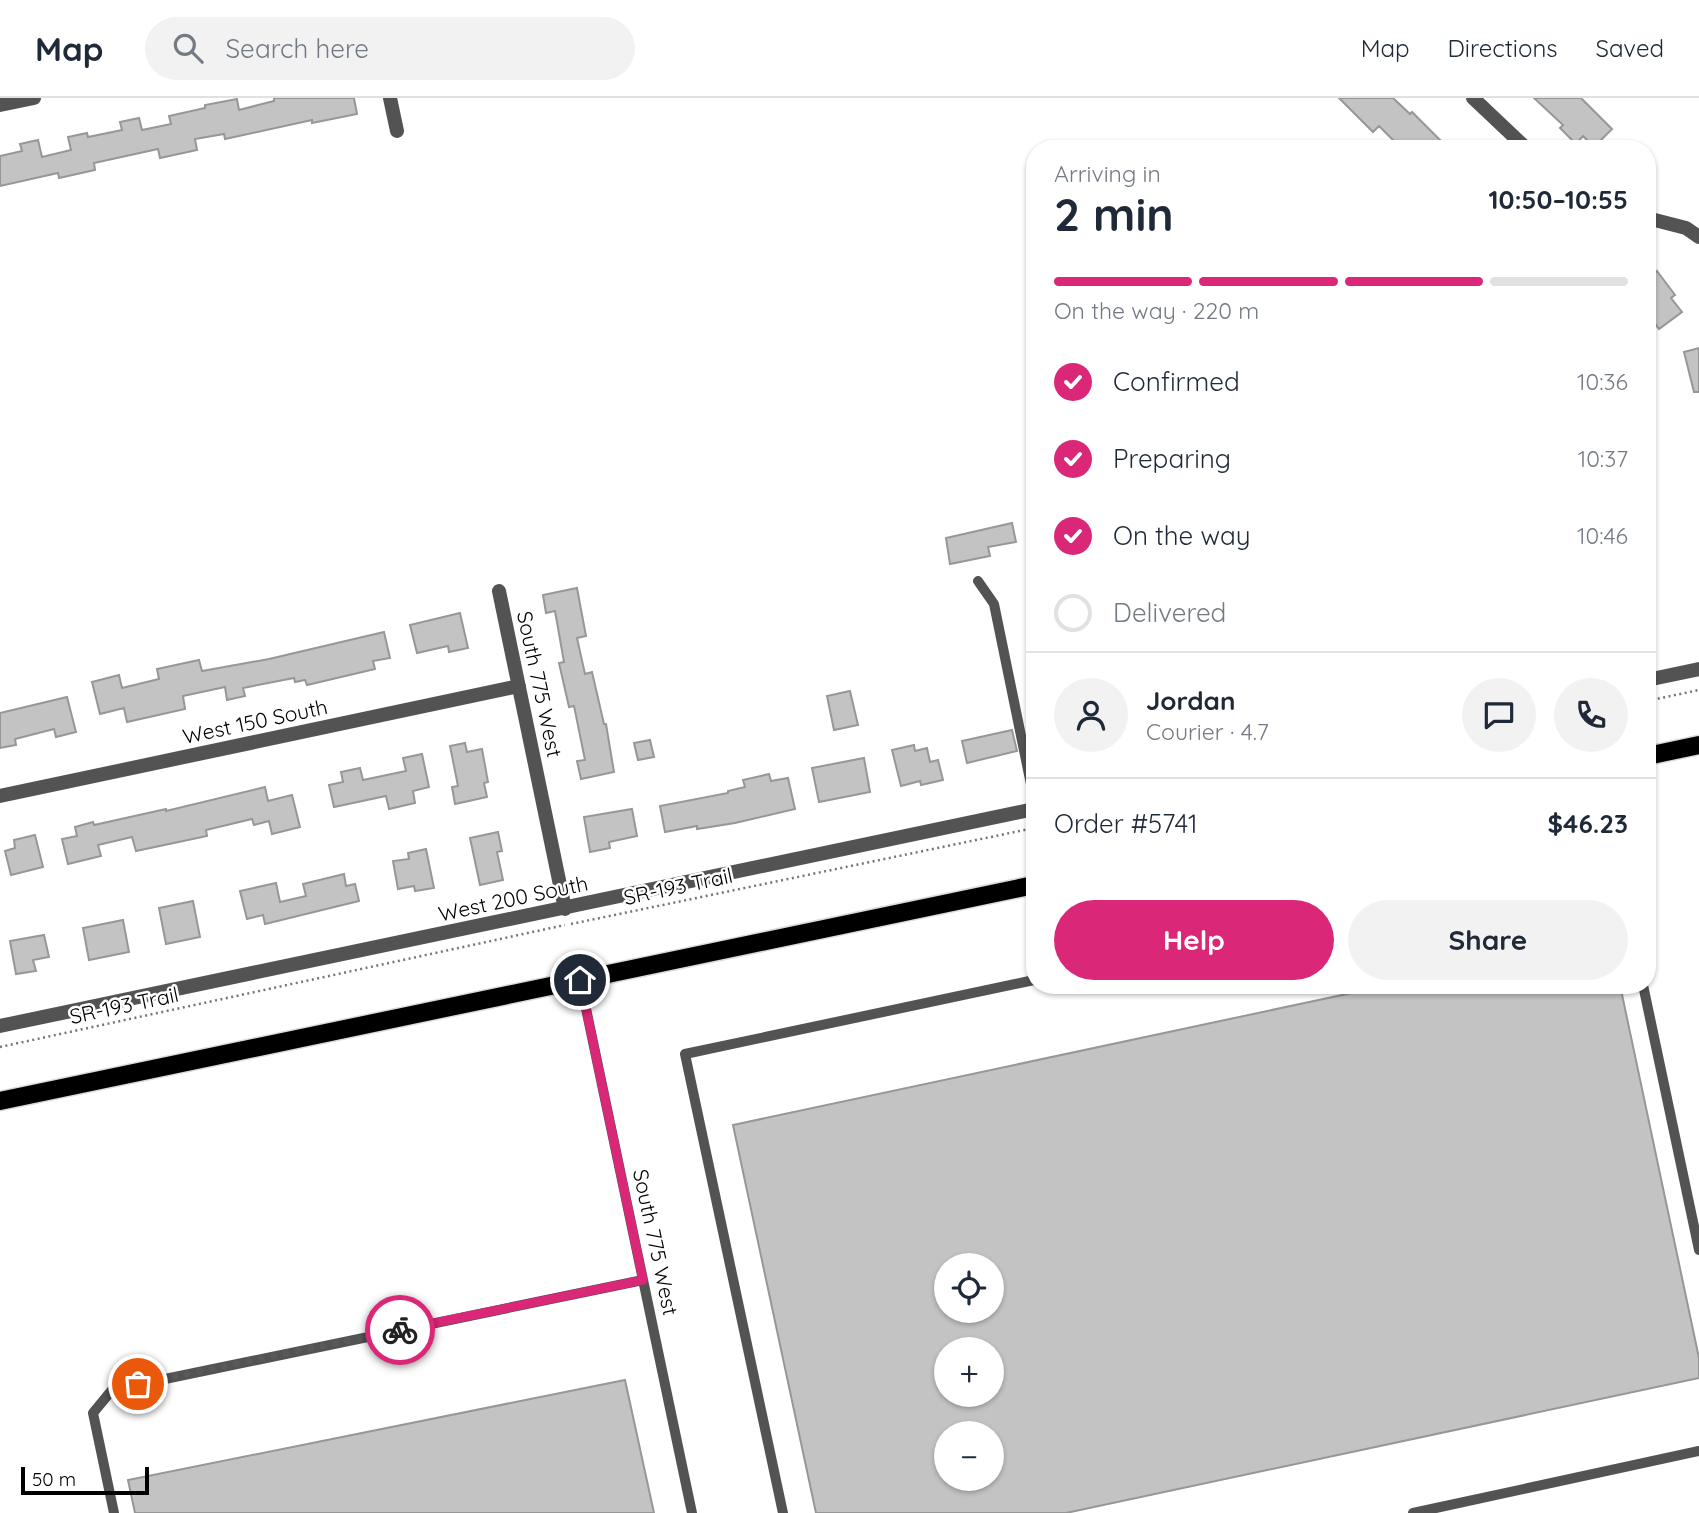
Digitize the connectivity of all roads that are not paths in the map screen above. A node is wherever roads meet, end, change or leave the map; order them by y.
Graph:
1 (34, 98) edge
2 (390, 98) edge
3 (1473, 98) edge
4 (0, 105) edge
5 (397, 131) dead end
6 (1517, 140) edge
7 (1656, 220) edge
8 (1699, 236) edge
9 (978, 580) dead end
10 (499, 591) dead end
11 (1699, 669) edge
12 (1656, 678) edge
13 (519, 686) junction
14 (1699, 745) edge
15 (1656, 754) edge
16 (1026, 760) edge
17 (0, 796) edge
18 (1026, 811) edge
19 (1026, 887) edge
20 (565, 909) junction
21 (580, 980) junction
22 (1026, 982) edge
23 (1645, 994) edge
24 (0, 1026) edge
25 (0, 1101) edge
26 (1699, 1250) edge
27 (643, 1280) junction
28 (1699, 1451) edge
29 (114, 1513) edge
30 (692, 1513) edge
31 (783, 1513) edge
32 (1413, 1513) edge

1 - 4 street
2 - 5 street
3 - 6 street
7 - 8 street
9 - 16 lane
10 - 13 street, South 775 West
11 - 12 street
13 - 17 street, West 150 South
13 - 20 street, South 775 West
14 - 15 main road
18 - 20 street, West 200 South
19 - 21 main road
20 - 24 street, West 200 South
21 - 25 main road
21 - 27 lane, South 775 West
22 - 31 lane
23 - 26 lane
27 - 29 lane
27 - 30 lane, South 775 West
28 - 32 lane

